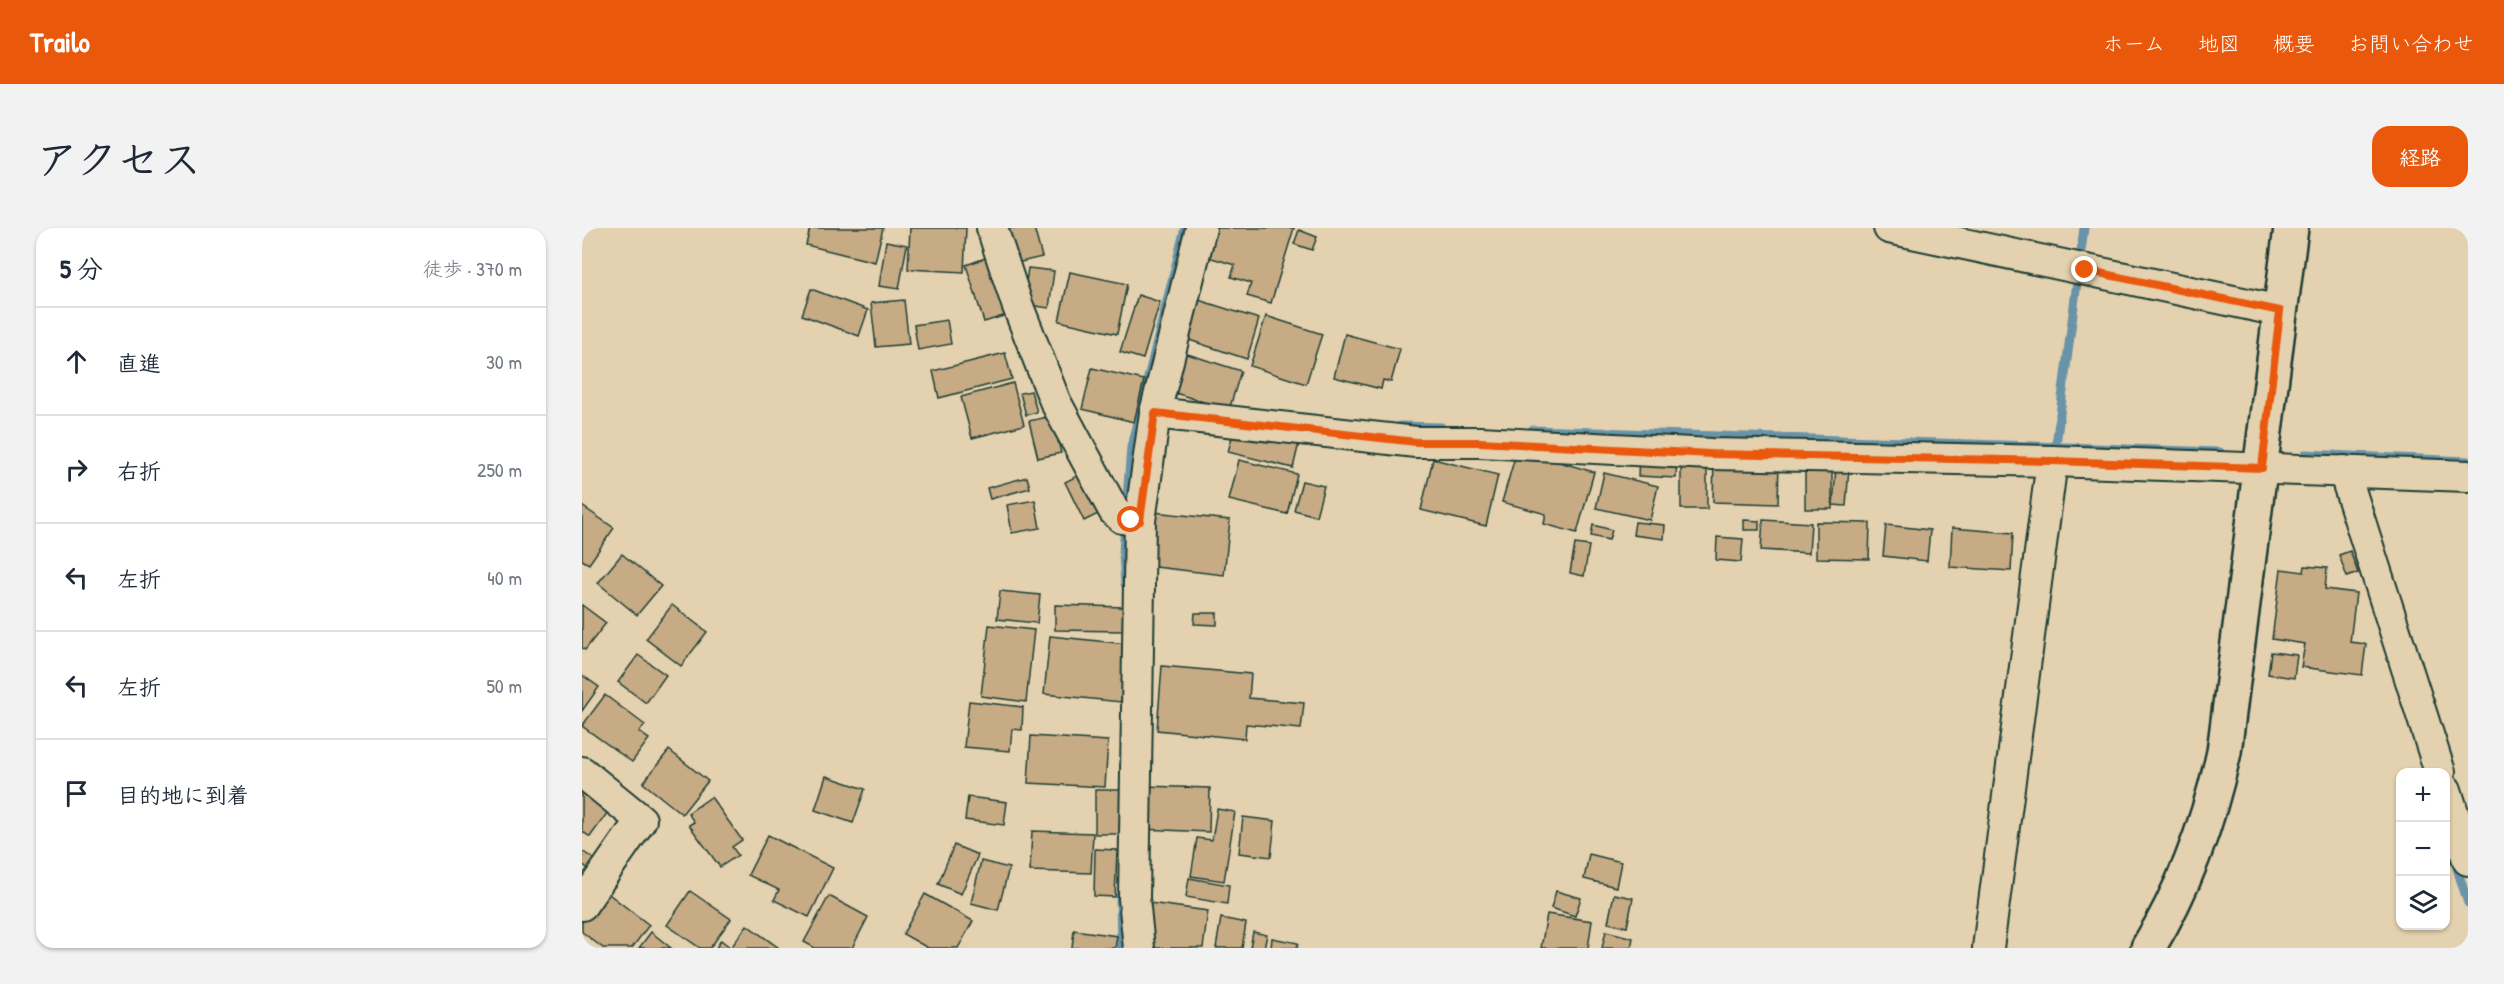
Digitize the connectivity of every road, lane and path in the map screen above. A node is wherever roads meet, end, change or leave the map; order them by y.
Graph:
1 (992, 228) edge
2 (1202, 228) edge
3 (1889, 228) edge
4 (2292, 228) edge
5 (2280, 311) junction
6 (1155, 413) junction
7 (2052, 461) junction
8 (2262, 468) junction
9 (2334, 471) junction
10 (2468, 476) edge
11 (1131, 520) junction
12 (2439, 768) edge
13 (582, 772) edge
14 (2450, 805) edge
15 (2468, 860) edge
16 (582, 905) edge
17 (1139, 948) edge
18 (1988, 948) edge
19 (2148, 948) edge

1 - 11 street
2 - 6 street
3 - 5 street
4 - 5 street
5 - 8 street
6 - 7 street
6 - 11 street
7 - 8 street
7 - 18 street
8 - 9 street
8 - 19 street
9 - 10 street
9 - 12 street
11 - 17 street
13 - 16 street
14 - 15 street

